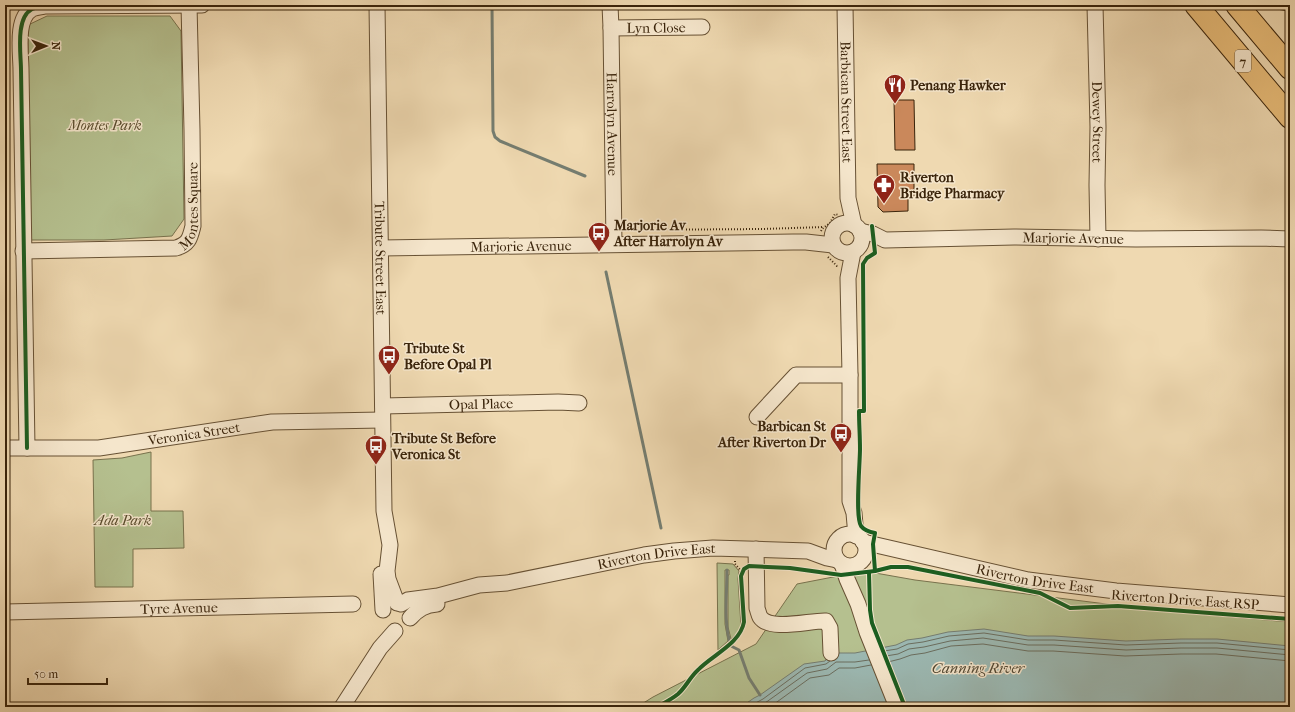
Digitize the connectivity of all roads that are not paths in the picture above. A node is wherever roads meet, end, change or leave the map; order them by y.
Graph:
1 (189, 5) edge
2 (202, 5) edge
3 (377, 5) edge
4 (610, 5) edge
5 (845, 5) edge
6 (1096, 5) edge
7 (1196, 5) edge
8 (1237, 5) edge
9 (702, 27) dead end
10 (611, 28) junction
11 (1290, 68) edge
12 (1290, 117) edge
13 (1290, 229) edge
14 (1261, 238) junction
15 (840, 239) junction
16 (1098, 239) junction
17 (1290, 239) edge
18 (614, 244) junction
19 (381, 248) junction
20 (23, 251) junction
21 (850, 375) junction
22 (579, 403) dead end
23 (382, 413) junction
24 (757, 417) dead end
25 (5, 448) edge
26 (27, 448) junction
27 (850, 501) junction
28 (384, 511) junction
29 (840, 538) junction
30 (756, 549) junction
31 (860, 549) junction
32 (808, 551) junction
33 (840, 562) junction
34 (507, 583) junction
35 (399, 603) junction
36 (353, 604) dead end
37 (858, 604) junction
38 (1290, 605) edge
39 (383, 610) junction
40 (5, 612) edge
41 (410, 618) junction
42 (390, 628) junction
43 (831, 653) dead end
44 (342, 707) edge
45 (897, 707) edge

1 - 2 street
1 - 20 street
1 - 20 street, Montes Square
3 - 19 street, Tribute Street East
4 - 10 street, Harrolyn Avenue
5 - 15 street, Barbican Street East
6 - 16 street, Dewey Street
7 - 12 highway, 7
8 - 11 highway, 7
9 - 10 street, Lyn Close
10 - 18 street, Harrolyn Avenue
13 - 14 street, Marjorie Avenue
14 - 16 street, Marjorie Avenue
14 - 17 street, Marjorie Avenue
15 - 16 street, Marjorie Avenue
15 - 18 street, Marjorie Avenue
15 - 21 street
18 - 19 street, Marjorie Avenue
19 - 23 street, Tribute Street East
20 - 26 street
21 - 24 street
21 - 27 street
22 - 23 street, Opal Place
23 - 26 street, Veronica Street
23 - 28 street, Tribute Street East
25 - 26 street, Veronica Street
27 - 29 street
27 - 31 street
28 - 35 street, Tribute Street East
28 - 39 street, Tribute Street East
29 - 31 street, Riverton Drive East
29 - 32 street, Riverton Drive East
29 - 33 street
30 - 32 street, Riverton Drive East
30 - 34 street, Riverton Drive East
30 - 43 street
31 - 33 street, Riverton Drive East
31 - 37 street
31 - 38 street, Riverton Drive East
32 - 33 street, Riverton Drive East
33 - 37 street
34 - 35 street, Riverton Drive East
34 - 41 street, Riverton Drive East
35 - 39 street, Riverton Drive East
35 - 41 street
36 - 40 street, Tyre Avenue
37 - 45 street
39 - 42 street
41 - 42 street, Riverton Drive East
42 - 44 street, Riverton Drive East

